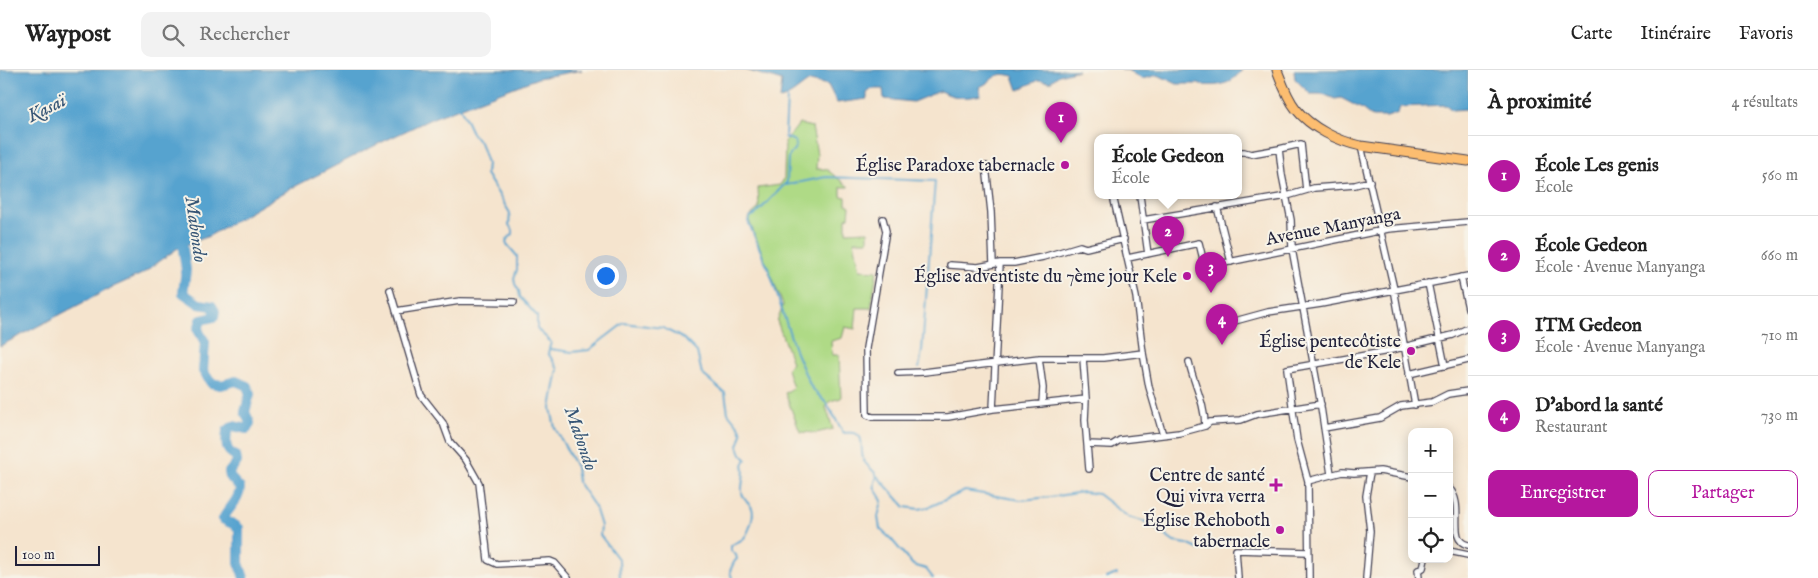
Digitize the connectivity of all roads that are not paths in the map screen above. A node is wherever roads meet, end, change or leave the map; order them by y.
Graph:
1 (1276, 70) edge
2 (1361, 146) junction
3 (1278, 149) junction
4 (1242, 152) edge
5 (1468, 161) edge
6 (986, 166) dead end
7 (1370, 181) junction
8 (1306, 190) junction
9 (1287, 196) junction
10 (1115, 199) edge
11 (1140, 199) edge
12 (1216, 207) junction
13 (883, 219) dead end
14 (1142, 220) junction
15 (1468, 222) edge
16 (1380, 232) junction
17 (1124, 240) junction
18 (1292, 249) junction
19 (1148, 254) junction
20 (1128, 258) junction
21 (1231, 262) junction
22 (1000, 263) junction
23 (993, 264) junction
24 (950, 265) dead end
25 (1468, 276) edge
26 (1460, 277) junction
27 (1428, 283) junction
28 (1394, 289) junction
29 (390, 290) dead end
30 (514, 302) dead end
31 (1302, 306) junction
32 (1468, 308) edge
33 (396, 311) junction
34 (1224, 324) dead end
35 (1468, 328) edge
36 (1438, 339) junction
37 (1404, 346) junction
38 (1143, 353) junction
39 (1039, 358) junction
40 (1083, 358) junction
41 (1468, 360) edge
42 (1189, 362) dead end
43 (995, 363) junction
44 (1313, 363) junction
45 (1445, 366) junction
46 (898, 373) dead end
47 (1409, 374) junction
48 (1468, 392) edge
49 (1086, 399) junction
50 (1042, 404) junction
51 (1321, 404) junction
52 (1415, 405) junction
53 (1292, 408) junction
54 (993, 409) junction
55 (1205, 426) junction
56 (1324, 428) junction
57 (1163, 435) junction
58 (1087, 444) junction
59 (1089, 469) dead end
60 (1370, 472) junction
61 (1331, 474) junction
62 (1408, 476) edge
63 (1308, 481) junction
64 (1453, 492) edge
65 (1468, 545) edge
66 (1308, 552) junction
67 (1453, 552) edge
68 (1468, 555) edge
69 (1424, 563) edge
70 (568, 578) edge
71 (1238, 578) edge
72 (1308, 578) edge
73 (1366, 578) edge
74 (1419, 578) edge

1 - 2 main road
2 - 5 main road
2 - 7 street
3 - 4 street
3 - 8 street
3 - 9 street
6 - 23 street
7 - 8 street
7 - 16 street
8 - 9 street
9 - 12 street
9 - 18 street
10 - 17 street
11 - 14 street
12 - 14 street
12 - 21 street
13 - 54 street
14 - 19 street
15 - 16 street, Avenue Manyanga
16 - 18 street, Avenue Manyanga
16 - 28 street
17 - 20 street
17 - 22 street
18 - 21 street, Avenue Manyanga
18 - 31 street
19 - 20 street
19 - 21 street, Avenue Manyanga
20 - 38 street
22 - 23 street
22 - 43 street
23 - 24 street
25 - 26 street
26 - 27 street
26 - 32 street
27 - 28 street
27 - 36 street
28 - 31 street
28 - 37 street
29 - 33 street
30 - 33 street
31 - 34 street
31 - 44 street
33 - 70 street
35 - 36 street
36 - 37 street
36 - 45 street
37 - 44 street
37 - 47 street
38 - 40 street
38 - 57 street
39 - 40 street
39 - 43 street
39 - 50 street
40 - 49 street
41 - 45 street
42 - 55 street
43 - 46 street
43 - 54 street
44 - 51 street
44 - 53 street
45 - 47 street
47 - 52 street
48 - 52 street
49 - 50 street
49 - 58 street
50 - 54 street
51 - 53 street
51 - 56 street
52 - 56 street
53 - 55 street
53 - 63 street
55 - 57 street
56 - 61 street
57 - 58 street
58 - 59 street
60 - 61 street
60 - 62 street
60 - 73 street
61 - 63 street
63 - 66 street
64 - 65 street
66 - 71 street
66 - 72 street
67 - 68 street
69 - 74 street

